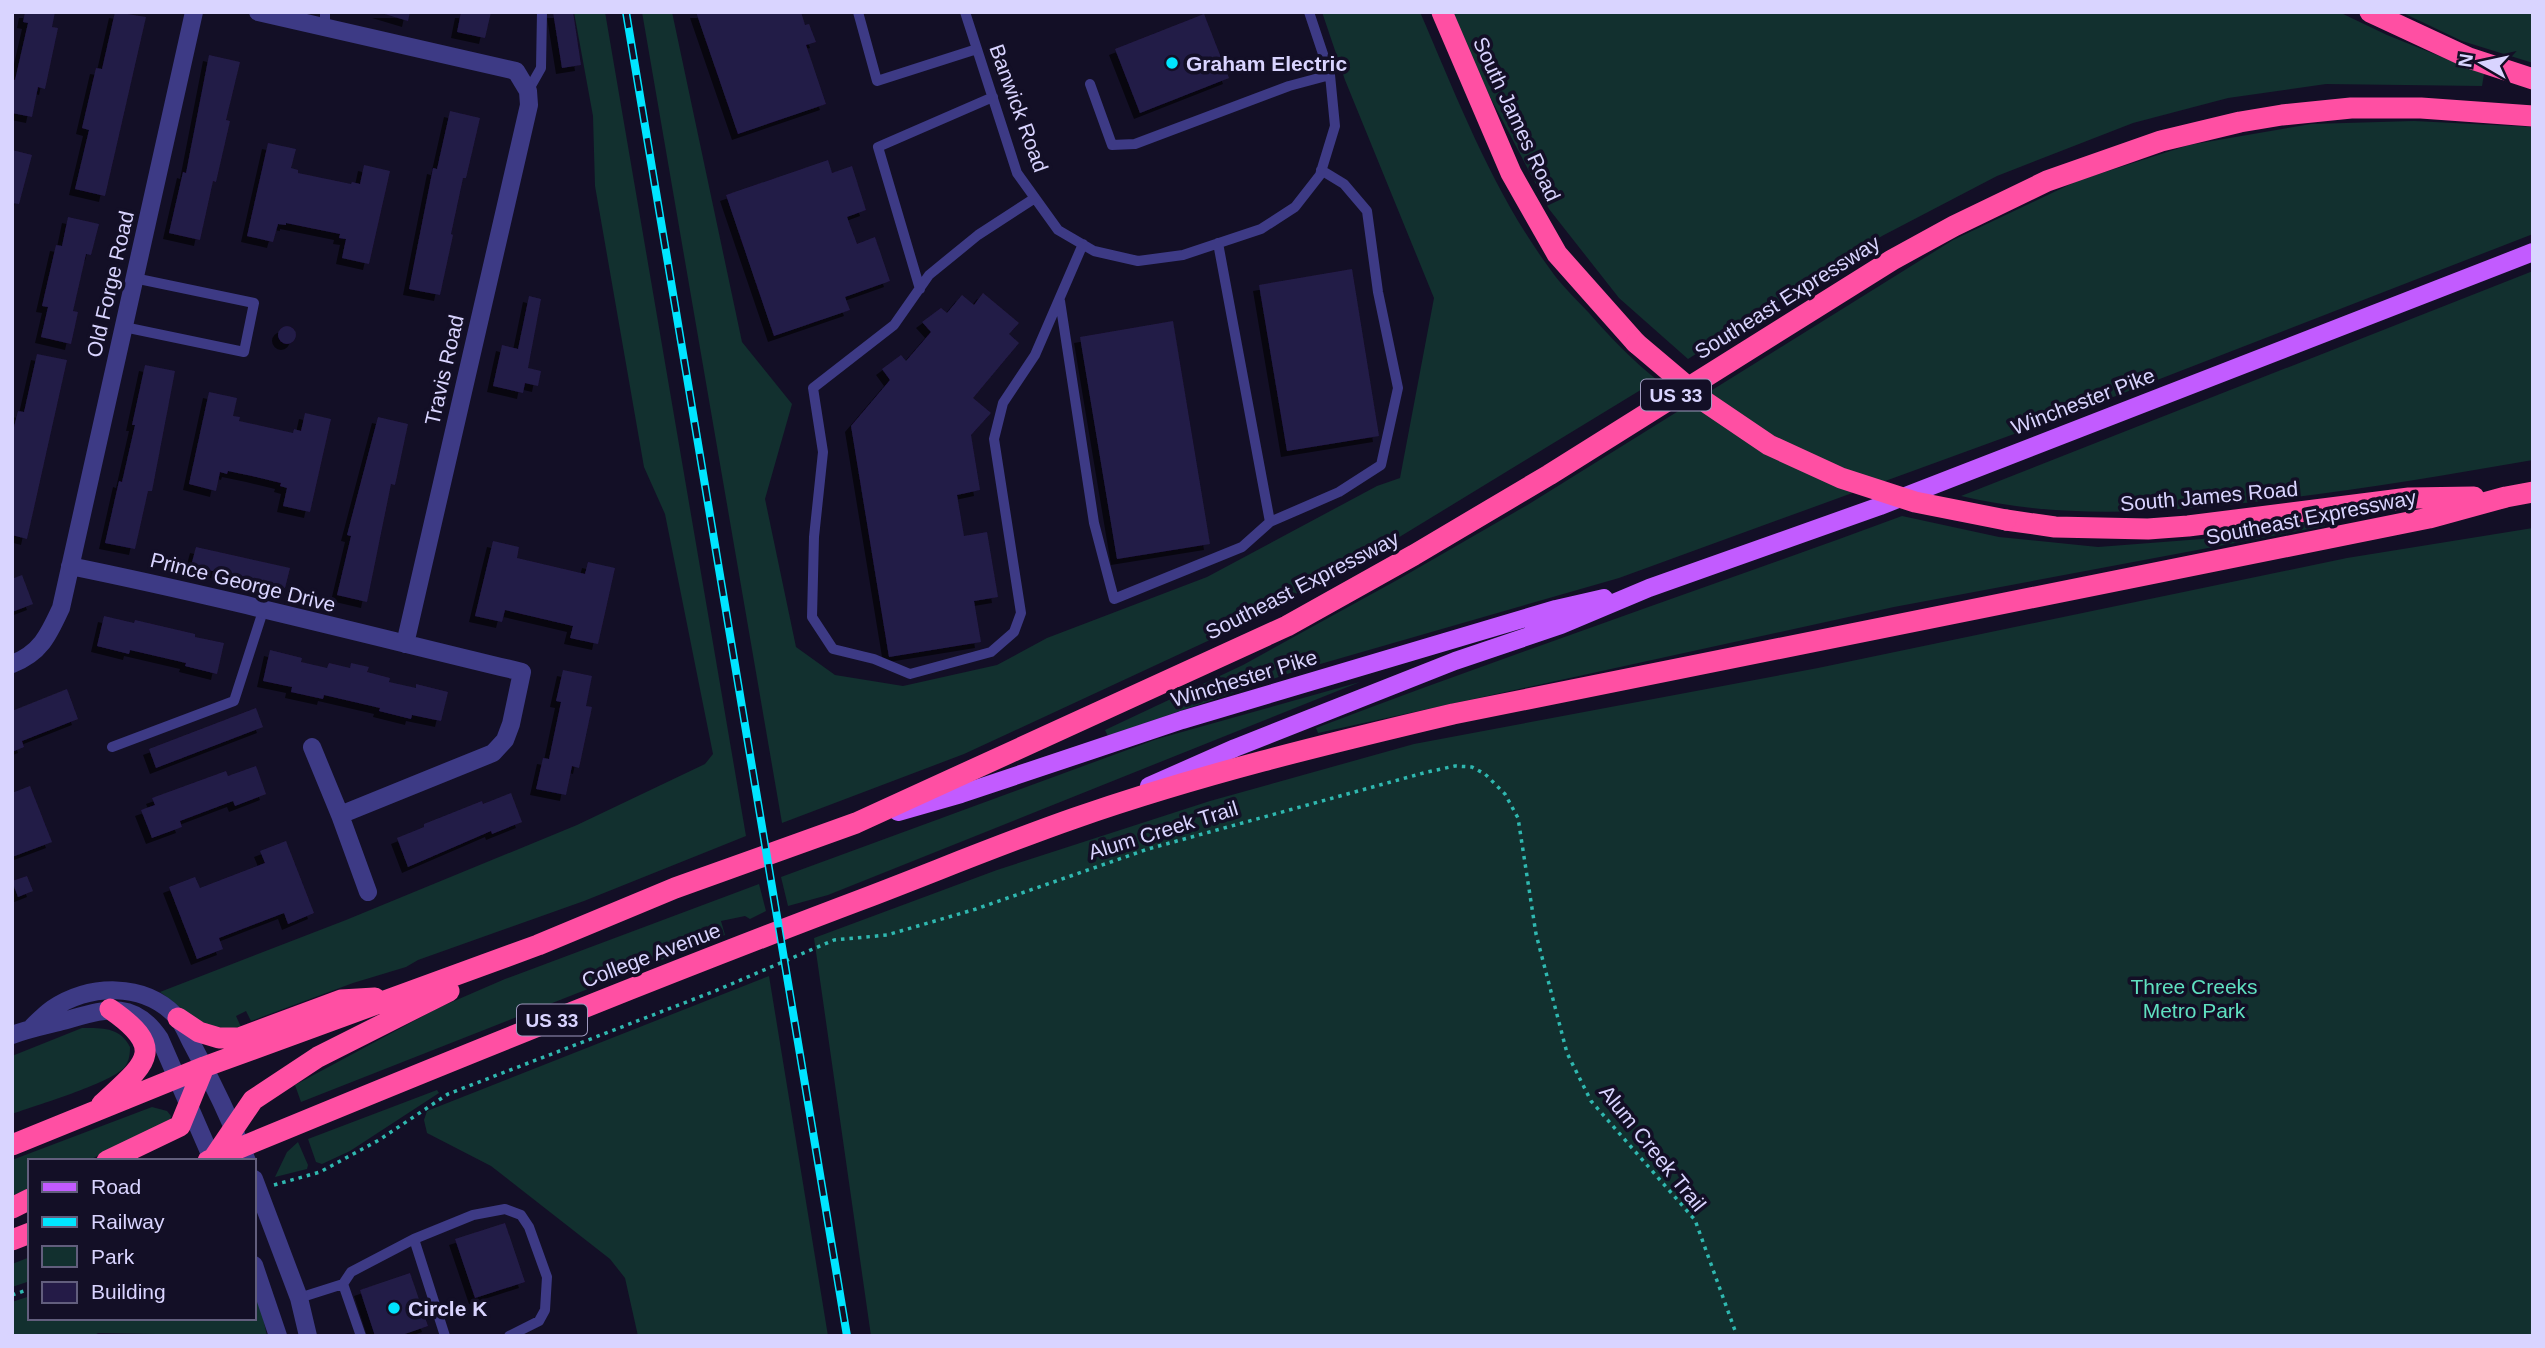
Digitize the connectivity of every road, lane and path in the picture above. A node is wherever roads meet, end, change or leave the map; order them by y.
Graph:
1 (194, 12) edge
2 (258, 12) edge
3 (542, 12) edge
4 (858, 12) edge
5 (965, 12) edge
6 (1309, 12) edge
7 (1442, 12) edge
8 (2370, 12) edge
9 (325, 20) edge
10 (977, 49) junction
11 (1330, 75) junction
12 (2533, 79) edge
13 (1090, 84) dead end
14 (993, 97) junction
15 (529, 98) junction
16 (2533, 116) edge
17 (1321, 170) junction
18 (1035, 198) junction
19 (1219, 243) junction
20 (1083, 244) junction
21 (2533, 251) edge
22 (134, 278) junction
23 (920, 289) junction
24 (1060, 301) junction
25 (124, 327) junction
26 (2533, 492) edge
27 (2507, 497) junction
28 (1270, 522) junction
29 (70, 566) junction
30 (1649, 588) junction
31 (263, 611) junction
32 (405, 644) junction
33 (12, 664) edge
34 (112, 747) dead end
35 (312, 747) dead end
36 (340, 815) junction
37 (1075, 818) junction
38 (856, 823) junction
39 (368, 892) dead end
40 (538, 945) junction
41 (402, 996) junction
42 (110, 1009) junction
43 (178, 1018) junction
44 (32, 1027) junction
45 (12, 1035) edge
46 (204, 1067) junction
47 (176, 1078) junction
48 (188, 1105) junction
49 (90, 1114) junction
50 (12, 1145) edge
51 (240, 1146) edge
52 (111, 1159) edge
53 (211, 1159) edge
54 (213, 1159) edge
55 (256, 1184) edge
56 (275, 1185) dead end
57 (28, 1200) edge
58 (12, 1208) edge
59 (414, 1239) junction
60 (256, 1270) edge
61 (343, 1284) junction
62 (299, 1298) junction
63 (278, 1336) edge
64 (308, 1336) edge
65 (361, 1336) edge
66 (445, 1336) edge
67 (509, 1336) edge
68 (1737, 1336) edge

1 - 22 street, Old Forge Road
2 - 9 street
3 - 15 lane
4 - 10 lane
5 - 10 lane, Banwick Road
6 - 11 lane, Banwick Road
7 - 27 highway, South James Road, bridge
8 - 12 highway
9 - 15 street
10 - 14 lane, Banwick Road
11 - 13 lane
11 - 17 lane, Banwick Road
14 - 18 lane, Banwick Road
14 - 23 lane
15 - 32 street, Travis Road
16 - 38 highway, Southeast Expressway / US 33
17 - 19 lane, Banwick Road
17 - 28 lane
18 - 20 lane, Banwick Road
18 - 23 lane
19 - 20 lane, Banwick Road
19 - 28 lane
20 - 24 lane
21 - 30 main road, Winchester Pike
22 - 25 street, Old Forge Road
22 - 25 lane
23 - 24 lane
24 - 28 lane
25 - 29 street, Old Forge Road
26 - 27 highway, Southeast Expressway / US 33
27 - 37 highway, Southeast Expressway / US 33
29 - 31 street, Prince George Drive
29 - 33 street
30 - 37 main road, Winchester Pike
30 - 38 main road, Winchester Pike
31 - 32 street, Prince George Drive
31 - 34 lane
32 - 36 street, Prince George Drive
35 - 36 street
36 - 39 street
37 - 51 highway, College Avenue / US 33
38 - 40 highway, US 33
40 - 41 highway, US 33
40 - 51 highway
41 - 43 highway
41 - 46 highway, US 33
42 - 44 street
42 - 47 street
42 - 49 highway
43 - 44 street
43 - 46 street
44 - 45 street
46 - 47 highway, US 33
46 - 48 highway
46 - 51 street
47 - 48 street
47 - 49 highway, US 33
48 - 52 highway
48 - 53 street
49 - 50 highway, US 33
51 - 54 highway, College Avenue / US 33
55 - 62 street
56 - 68 path, Alum Creek Trail
57 - 58 highway
59 - 61 lane
59 - 66 lane
59 - 67 lane
60 - 63 street
61 - 62 lane
61 - 65 lane
62 - 64 street

